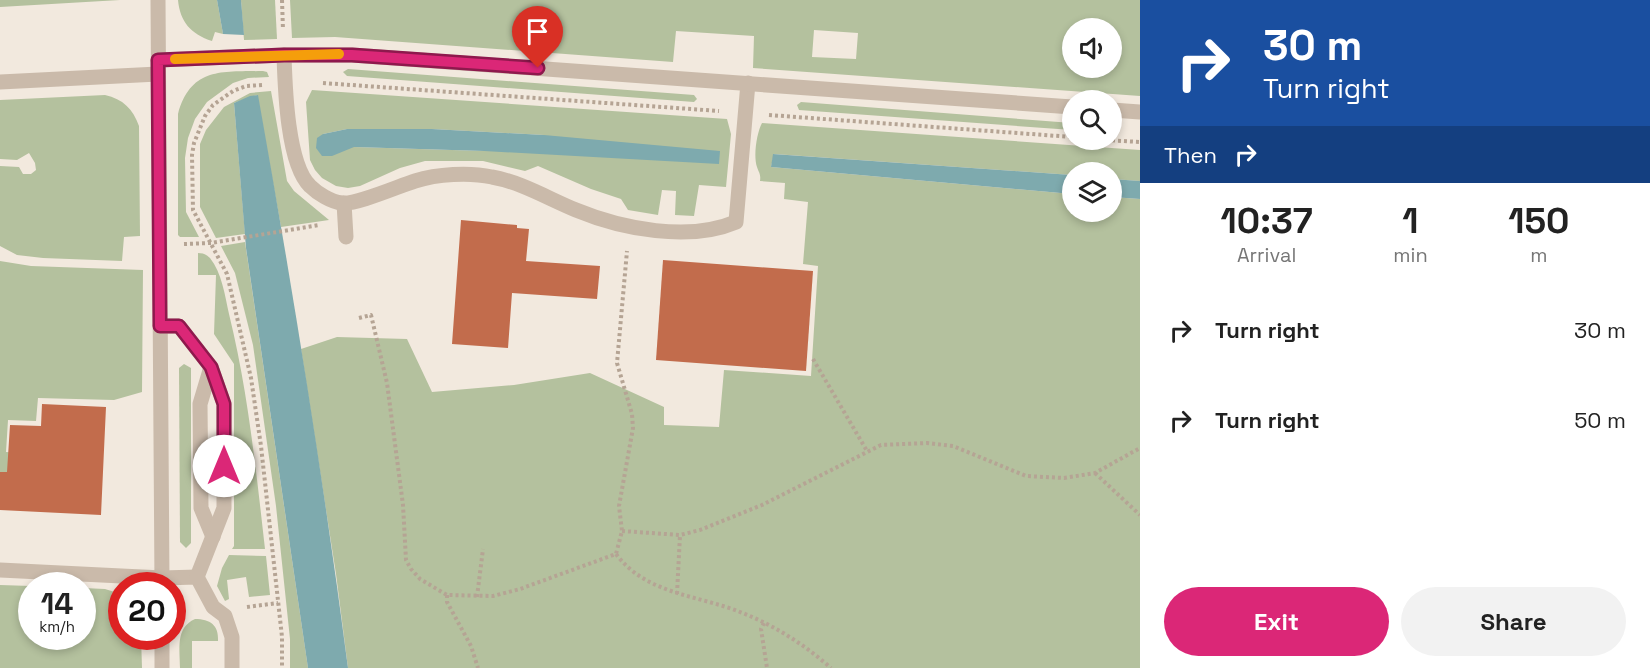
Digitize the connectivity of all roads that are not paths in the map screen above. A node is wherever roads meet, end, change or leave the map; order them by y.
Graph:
1 (158, 0) edge
2 (284, 55) junction
3 (158, 67) junction
4 (0, 82) edge
5 (748, 83) junction
6 (1062, 106) edge
7 (1122, 111) edge
8 (1140, 112) edge
9 (344, 203) junction
10 (346, 237) dead end
11 (160, 326) junction
12 (211, 367) junction
13 (213, 537) junction
14 (0, 570) edge
15 (162, 572) edge
16 (108, 577) edge
17 (197, 577) junction
18 (186, 578) edge
19 (162, 650) edge
20 (162, 668) edge
21 (232, 668) edge

1 - 3 street
2 - 3 street
2 - 5 street
2 - 9 street
3 - 4 street
3 - 11 street
5 - 6 street
5 - 9 street
7 - 8 street
9 - 10 street
11 - 12 street
11 - 15 street
12 - 13 street
12 - 13 street
13 - 17 street
14 - 16 street
17 - 18 street
17 - 21 street
19 - 20 street

